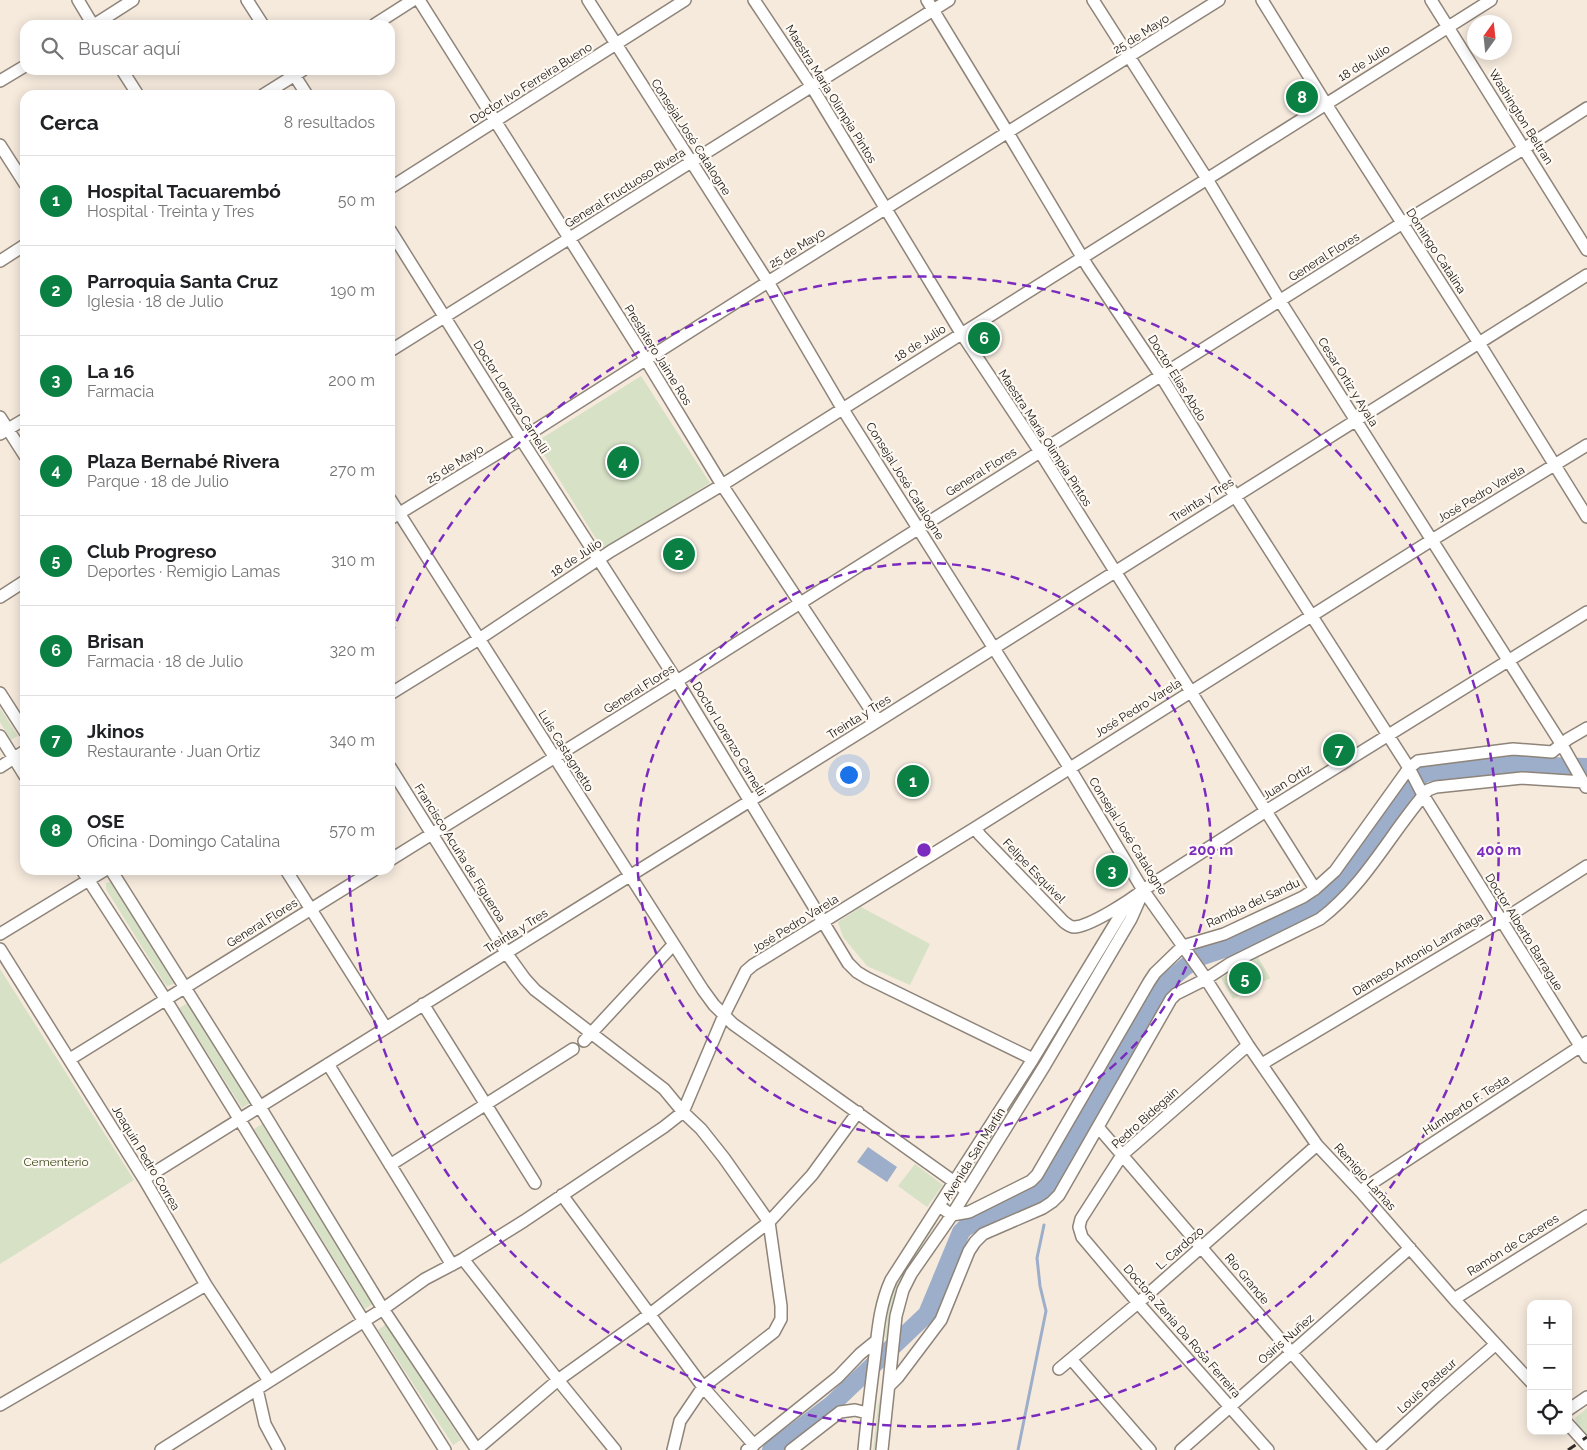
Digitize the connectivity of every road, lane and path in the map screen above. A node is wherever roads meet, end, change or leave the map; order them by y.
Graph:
1 (78, 0) edge
2 (133, 0) edge
3 (247, 0) edge
4 (413, 0) edge
5 (419, 0) edge
6 (588, 0) edge
7 (685, 0) edge
8 (754, 0) edge
9 (927, 0) edge
10 (949, 0) edge
11 (1093, 0) edge
12 (1219, 0) edge
13 (1262, 0) edge
14 (1431, 0) edge
15 (1491, 0) edge
16 (933, 10) junction
17 (91, 20) edge
18 (102, 20) edge
19 (259, 20) edge
20 (382, 20) edge
21 (1448, 27) junction
22 (616, 45) junction
23 (1129, 57) junction
24 (20, 69) edge
25 (125, 75) edge
26 (292, 75) edge
27 (297, 75) edge
28 (0, 81) edge
29 (812, 87) junction
30 (135, 90) edge
31 (270, 90) edge
32 (305, 90) edge
33 (1326, 104) junction
34 (1587, 108) edge
35 (495, 122) junction
36 (1008, 133) junction
37 (0, 145) edge
38 (1525, 148) junction
39 (691, 163) junction
40 (20, 176) edge
41 (1207, 179) junction
42 (395, 185) edge
43 (887, 208) junction
44 (1401, 224) junction
45 (395, 238) edge
46 (570, 239) junction
47 (20, 248) edge
48 (1587, 250) edge
49 (1082, 257) junction
50 (0, 261) edge
51 (1587, 275) edge
52 (768, 282) junction
53 (1280, 301) junction
54 (445, 317) junction
55 (962, 333) junction
56 (1479, 344) junction
57 (395, 348) edge
58 (646, 360) junction
59 (1161, 376) junction
60 (842, 408) junction
61 (0, 417) edge
62 (1356, 420) junction
63 (20, 421) edge
64 (4, 432) edge
65 (521, 439) junction
66 (1587, 445) edge
67 (20, 450) edge
68 (1040, 452) junction
69 (1554, 466) junction
70 (722, 485) junction
71 (1235, 496) junction
72 (395, 515) edge
73 (395, 517) edge
74 (1587, 517) edge
75 (918, 528) junction
76 (1432, 540) junction
77 (598, 560) junction
78 (1114, 572) junction
79 (20, 584) edge
80 (0, 596) edge
81 (800, 603) junction
82 (1587, 612) edge
83 (1312, 616) junction
84 (478, 638) junction
85 (994, 648) junction
86 (1508, 661) junction
87 (677, 681) junction
88 (395, 691) edge
89 (1190, 692) junction
90 (0, 693) edge
91 (878, 721) junction
92 (20, 724) edge
93 (1587, 728) edge
94 (0, 736) edge
95 (1388, 736) junction
96 (1562, 745) junction
97 (20, 754) edge
98 (14, 758) junction
99 (554, 758) junction
100 (0, 767) edge
101 (20, 768) edge
102 (1069, 768) junction
103 (1411, 771) junction
104 (395, 775) edge
105 (1584, 783) edge
106 (1422, 792) junction
107 (750, 801) junction
108 (1266, 811) junction
109 (975, 828) junction
110 (433, 834) junction
111 (395, 857) edge
112 (1587, 866) edge
113 (85, 875) edge
114 (97, 875) edge
115 (114, 875) edge
116 (289, 875) edge
117 (366, 875) edge
118 (629, 877) junction
119 (88, 881) junction
120 (1315, 889) junction
121 (1143, 890) junction
122 (1130, 900) junction
123 (311, 909) junction
124 (1501, 921) junction
125 (823, 922) junction
126 (1077, 927) joint
127 (0, 934) edge
128 (673, 945) junction
129 (1185, 948) junction
130 (0, 949) edge
131 (507, 954) junction
132 (1204, 976) junction
133 (184, 988) junction
134 (166, 1000) junction
135 (423, 1004) junction
136 (724, 1015) junction
137 (386, 1028) junction
138 (588, 1037) junction
139 (1584, 1044) edge
140 (1248, 1045) junction
141 (573, 1049) dead end
142 (1587, 1057) edge
143 (70, 1059) junction
144 (1033, 1059) junction
145 (328, 1064) junction
146 (1262, 1064) junction
147 (486, 1105) junction
148 (260, 1107) junction
149 (682, 1112) junction
150 (858, 1112) junction
151 (240, 1119) junction
152 (1098, 1127) junction
153 (1317, 1145) junction
154 (1122, 1155) junction
155 (390, 1165) junction
156 (144, 1179) junction
157 (535, 1182) dead end
158 (955, 1182) junction
159 (968, 1191) junction
160 (1360, 1191) junction
161 (562, 1195) junction
162 (939, 1206) junction
163 (952, 1215) junction
164 (1587, 1216) edge
165 (769, 1222) junction
166 (1079, 1227) joint
167 (1202, 1247) junction
168 (1410, 1248) junction
169 (463, 1258) junction
170 (452, 1265) junction
171 (206, 1285) junction
172 (1454, 1299) junction
173 (1138, 1303) junction
174 (382, 1309) junction
175 (650, 1314) junction
176 (363, 1320) junction
177 (876, 1341) junction
178 (1496, 1344) junction
179 (1291, 1353) junction
180 (1071, 1360) junction
181 (1059, 1369) dead end
182 (1527, 1378) edge
183 (558, 1380) junction
184 (269, 1382) junction
185 (889, 1383) junction
186 (704, 1387) junction
187 (257, 1389) junction
188 (1587, 1397) edge
189 (0, 1405) edge
190 (1230, 1406) junction
191 (1572, 1407) edge
192 (868, 1413) junction
193 (1572, 1428) edge
194 (1585, 1443) edge
195 (750, 1447) edge
196 (161, 1450) edge
197 (279, 1450) edge
198 (445, 1450) edge
199 (477, 1450) edge
200 (615, 1450) edge
201 (673, 1450) edge
202 (792, 1450) edge
203 (864, 1450) edge
204 (882, 1450) edge
205 (1150, 1450) edge
206 (1181, 1450) edge
207 (1268, 1450) edge
208 (1376, 1450) edge

1 - 17 street
2 - 18 street
3 - 19 street
4 - 20 street
5 - 35 street, Presbítero Jaime Ros
6 - 22 street, Consejal José Catalogne
7 - 22 street, Doctor Ivo Ferreira Bueno
8 - 29 street, Maestra María Olimpia Pintos
9 - 16 street, Doctor Elías Abdo
10 - 16 street, General Fructuoso Rivera
11 - 23 street, Cesar Ortiz y Ayala
12 - 23 street, 25 de Mayo
13 - 33 street, Domingo Catalina
14 - 21 street, Washington Beltran
15 - 21 street, 18 de Julio
16 - 29 street, General Fructuoso Rivera
16 - 36 street, Doctor Elías Abdo
21 - 33 street, 18 de Julio
21 - 38 street, Washington Beltran
22 - 35 street, Doctor Ivo Ferreira Bueno
22 - 39 street, Consejal José Catalogne
23 - 36 street, 25 de Mayo
23 - 41 street, Cesar Ortiz y Ayala
24 - 28 street
25 - 30 street
26 - 31 street
27 - 32 street
29 - 39 street, General Fructuoso Rivera
29 - 43 street, Maestra María Olimpia Pintos
33 - 41 street, 18 de Julio
33 - 44 street, Domingo Catalina
34 - 38 street, General Flores
35 - 42 street, Doctor Ivo Ferreira Bueno
35 - 46 street, Presbítero Jaime Ros
36 - 43 street, 25 de Mayo
36 - 49 street, Doctor Elías Abdo
37 - 40 street
38 - 44 street, General Flores
38 - 48 street, Washington Beltran
39 - 46 street, General Fructuoso Rivera
39 - 52 street, Consejal José Catalogne
41 - 49 street, 18 de Julio
41 - 53 street, Cesar Ortiz y Ayala
43 - 52 street, 25 de Mayo
43 - 55 street, Maestra María Olimpia Pintos
44 - 53 street, General Flores
44 - 56 street, Domingo Catalina
45 - 54 street, Doctor Lorenzo Carnelli
46 - 54 street, General Fructuoso Rivera
46 - 58 street, Presbítero Jaime Ros
47 - 50 street
49 - 55 street, 18 de Julio
49 - 59 street, Doctor Elías Abdo
51 - 56 street, Treinta y Tres
52 - 58 street, 25 de Mayo
52 - 60 street, Consejal José Catalogne
53 - 59 street, General Flores
53 - 62 street, Cesar Ortiz y Ayala
54 - 57 street, General Fructuoso Rivera
54 - 65 street, Doctor Lorenzo Carnelli
55 - 60 street, 18 de Julio
55 - 68 street, Maestra María Olimpia Pintos
56 - 62 street, Treinta y Tres
56 - 69 street, Domingo Catalina
58 - 65 street, 25 de Mayo
58 - 70 street, Presbítero Jaime Ros
59 - 68 street, General Flores
59 - 71 street, Doctor Elías Abdo
60 - 70 street, 18 de Julio
60 - 75 street, Consejal José Catalogne
61 - 64 street
62 - 71 street, Treinta y Tres
62 - 76 street, Cesar Ortiz y Ayala
63 - 64 street
64 - 67 street
65 - 72 street, 25 de Mayo
65 - 77 street, Doctor Lorenzo Carnelli
66 - 69 street, José Pedro Varela
68 - 75 street, General Flores
68 - 78 street, Maestra María Olimpia Pintos
69 - 74 street, Domingo Catalina
69 - 76 street, José Pedro Varela
70 - 77 street, 18 de Julio
70 - 81 street, Presbítero Jaime Ros
71 - 78 street, Treinta y Tres
71 - 83 street, Doctor Elías Abdo
73 - 84 street, Luis Castagnetto
75 - 81 street, General Flores
75 - 85 street, Consejal José Catalogne
76 - 83 street, José Pedro Varela
76 - 86 street, Cesar Ortiz y Ayala
77 - 84 street, 18 de Julio
77 - 87 street, Doctor Lorenzo Carnelli
78 - 85 street, Treinta y Tres
78 - 89 street, Maestra María Olimpia Pintos
79 - 80 street
81 - 87 street, General Flores
81 - 91 street, Presbítero Jaime Ros
82 - 86 street, Juan Ortiz
83 - 89 street, José Pedro Varela
83 - 95 street, Doctor Elías Abdo
84 - 88 street, 18 de Julio
84 - 99 street, Luis Castagnetto
85 - 91 street, Treinta y Tres
85 - 102 street, Consejal José Catalogne
86 - 95 street, Juan Ortiz
86 - 96 street, Cesar Ortiz y Ayala
87 - 99 street, General Flores
87 - 107 street, Doctor Lorenzo Carnelli
89 - 102 street, José Pedro Varela
89 - 108 street, Maestra María Olimpia Pintos
90 - 92 street
91 - 107 street, Treinta y Tres
93 - 96 street
94 - 98 street
95 - 103 street, Doctor Elías Abdo
95 - 108 street, Juan Ortiz
96 - 103 street
96 - 105 street, Cesar Ortiz y Ayala
97 - 98 street
98 - 100 street
98 - 101 street
99 - 110 street, General Flores
99 - 118 street, Luis Castagnetto
102 - 109 street, José Pedro Varela
102 - 121 street, Consejal José Catalogne
103 - 106 street, Doctor Alberto Barrague
103 - 120 street, Rambla del Sandu
104 - 110 street, Francisco Acuña de Figueroa
105 - 106 street
106 - 124 street, Doctor Alberto Barrague
106 - 132 street
107 - 118 street, Treinta y Tres
107 - 125 street, Doctor Lorenzo Carnelli
108 - 120 street, Maestra María Olimpia Pintos
108 - 121 street, Juan Ortiz
109 - 125 street, José Pedro Varela
109 - 126 street, Felipe Esquivel
110 - 111 street, General Flores
110 - 131 street, Francisco Acuña de Figueroa
112 - 124 street, Dámaso Antonio Larrañaga
113 - 119 street
114 - 119 street
115 - 133 street
116 - 123 street
117 - 123 street, General Flores
118 - 128 street, Luis Castagnetto
118 - 131 street, Treinta y Tres
119 - 127 street
119 - 134 street
120 - 129 street, Rambla del Sandu
121 - 122 street, Juan Ortiz
121 - 129 street, Consejal José Catalogne
121 - 159 street, Avenida San Martín
122 - 126 street, Juan Ortiz
122 - 144 street, Avenida San Martín
123 - 133 street, General Flores
123 - 137 street
124 - 139 street, Doctor Alberto Barrague
124 - 146 street, Dámaso Antonio Larrañaga
125 - 136 street, José Pedro Varela
125 - 144 street, Doctor Lorenzo Carnelli
128 - 136 street, Luis Castagnetto
128 - 138 street
129 - 132 street, Consejal José Catalogne
129 - 163 street, Rambla del Sandu
130 - 143 street, Joaquin Pedro Correa
131 - 135 street, Treinta y Tres
131 - 138 street, Francisco Acuña de Figueroa
132 - 140 street, Remigio Lamas
132 - 152 street
133 - 134 street, General Flores
133 - 148 street
134 - 143 street, General Flores
134 - 151 street
135 - 137 street, Treinta y Tres
135 - 147 street
136 - 149 street, José Pedro Varela
136 - 150 street, Luis Castagnetto
137 - 145 street, Treinta y Tres
138 - 149 street, Francisco Acuña de Figueroa
139 - 142 street, Doctor Alberto Barrague
139 - 160 street, Humberto F. Testa
140 - 146 street, Remigio Lamas
140 - 154 street, Pedro Bidegain
141 - 147 street
143 - 156 street, Joaquin Pedro Correa
144 - 158 street, Avenida San Martín
145 - 148 street, Treinta y Tres
145 - 155 street
146 - 153 street, Remigio Lamas
147 - 155 street
147 - 157 street
148 - 151 street, Treinta y Tres
148 - 174 street
149 - 161 street
149 - 165 street, Francisco Acuña de Figueroa
150 - 158 street, Luis Castagnetto
150 - 165 street
151 - 156 street, Treinta y Tres
151 - 176 street
152 - 154 street, Río Grande
152 - 185 street
153 - 160 street, Remigio Lamas
153 - 167 street, L. Cardozo
154 - 166 street, Pedro Bidegain
154 - 167 street, Río Grande
155 - 170 street
156 - 171 street, Joaquin Pedro Correa
158 - 159 street, Luis Castagnetto
158 - 162 street, Avenida San Martín
159 - 163 street, Avenida San Martín
160 - 168 street, Remigio Lamas
161 - 169 street
161 - 175 street
162 - 163 street
162 - 177 street, Avenida San Martín
163 - 185 street, Avenida San Martín
164 - 172 street, Ramón de Caceres
165 - 175 street
165 - 186 street
166 - 173 street, Doctora Zenia Da Rosa Ferreira
167 - 173 street, L. Cardozo
167 - 179 street, Río Grande
168 - 172 street, Remigio Lamas
168 - 179 street, Osiris Nuñez
169 - 170 street
169 - 183 street
170 - 174 street
171 - 184 street, Joaquin Pedro Correa
171 - 189 street
172 - 178 street, Remigio Lamas
173 - 180 street, L. Cardozo
173 - 190 street, Doctora Zenia Da Rosa Ferreira
174 - 176 street
174 - 199 street
175 - 183 street
175 - 186 street
176 - 184 street
176 - 198 street
177 - 192 street, Avenida San Martín
177 - 195 street
178 - 182 street, Remigio Lamas
178 - 208 street, Louis Pasteur
179 - 190 street, Osiris Nuñez
179 - 208 street, Río Grande
180 - 181 street, L. Cardozo
180 - 205 street
183 - 199 street
183 - 200 street
184 - 187 street
185 - 204 street, Avenida San Martín
186 - 195 street
186 - 201 street
187 - 196 street
187 - 197 street
188 - 191 street
190 - 206 street, Osiris Nuñez
190 - 207 street, Doctora Zenia Da Rosa Ferreira
192 - 202 street
192 - 203 street, Avenida San Martín
193 - 194 street

